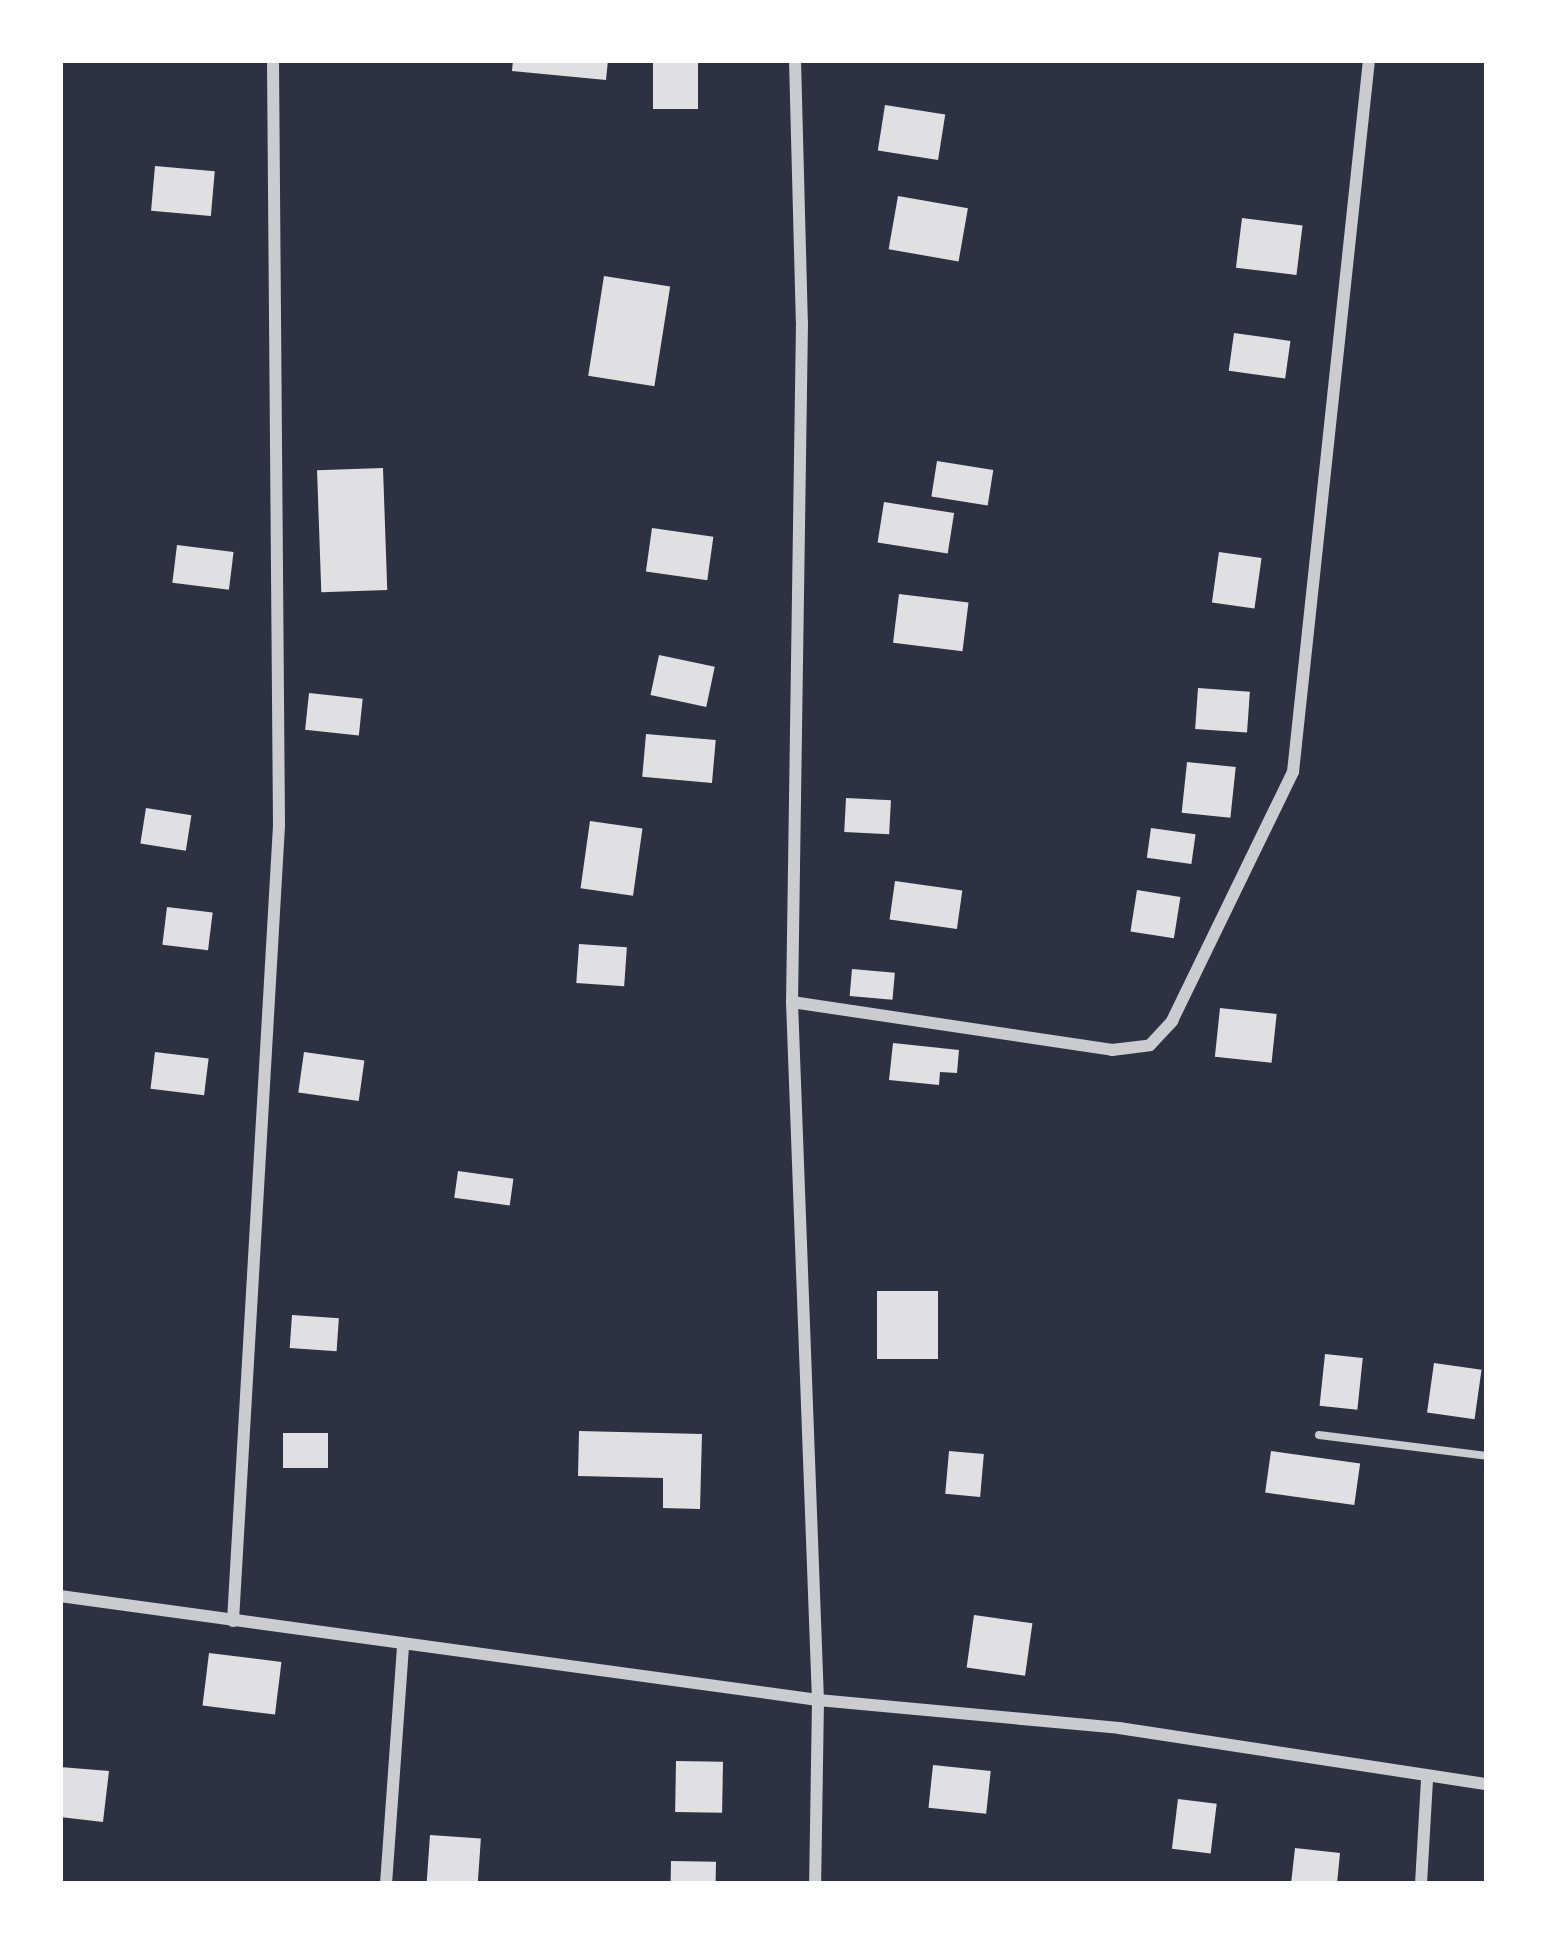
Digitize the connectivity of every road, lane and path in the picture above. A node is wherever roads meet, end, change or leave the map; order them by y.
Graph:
1 (273, 60) edge
2 (795, 60) edge
3 (1369, 60) edge
4 (793, 1002) junction
5 (1319, 1435) dead end
6 (1487, 1456) edge
7 (60, 1595) edge
8 (232, 1622) junction
9 (403, 1645) junction
10 (818, 1700) junction
11 (1427, 1780) junction
12 (1487, 1784) edge
13 (386, 1884) edge
14 (815, 1884) edge
15 (1421, 1884) edge

1 - 8 street
2 - 4 street
3 - 4 street
4 - 10 street
5 - 6 lane
7 - 8 street
8 - 9 street
9 - 10 street
9 - 13 street
10 - 11 street
10 - 14 street
11 - 12 street
11 - 15 street

